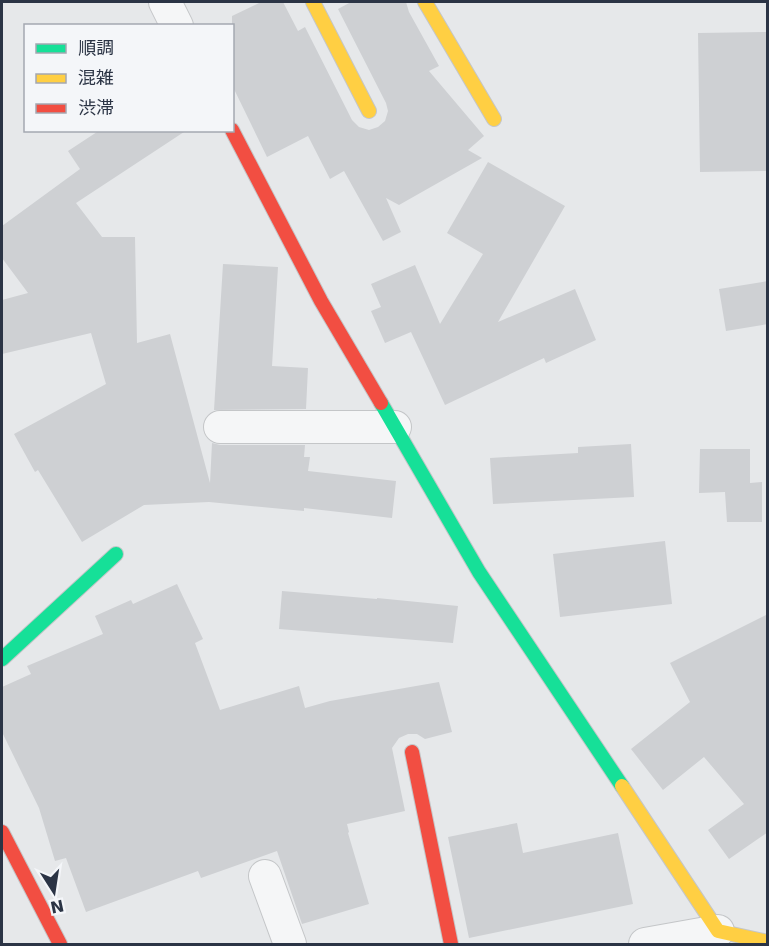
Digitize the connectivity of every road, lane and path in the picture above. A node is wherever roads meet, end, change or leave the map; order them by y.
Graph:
1 (165, 2) edge
2 (313, 2) edge
3 (425, 2) edge
4 (176, 24) edge
5 (369, 111) dead end
6 (494, 119) dead end
7 (233, 132) edge
8 (220, 427) dead end
9 (394, 427) junction
10 (116, 554) dead end
11 (2, 659) edge
12 (412, 752) dead end
13 (4, 844) edge
14 (265, 876) dead end
15 (718, 931) junction
16 (768, 942) edge
17 (60, 945) edge
18 (290, 945) edge
19 (450, 945) edge
20 (645, 945) edge

1 - 4 street
2 - 5 street
3 - 6 street
7 - 9 street
8 - 9 street
9 - 15 street
10 - 11 street
12 - 19 street
13 - 17 street
14 - 18 street
15 - 16 street
15 - 20 street

